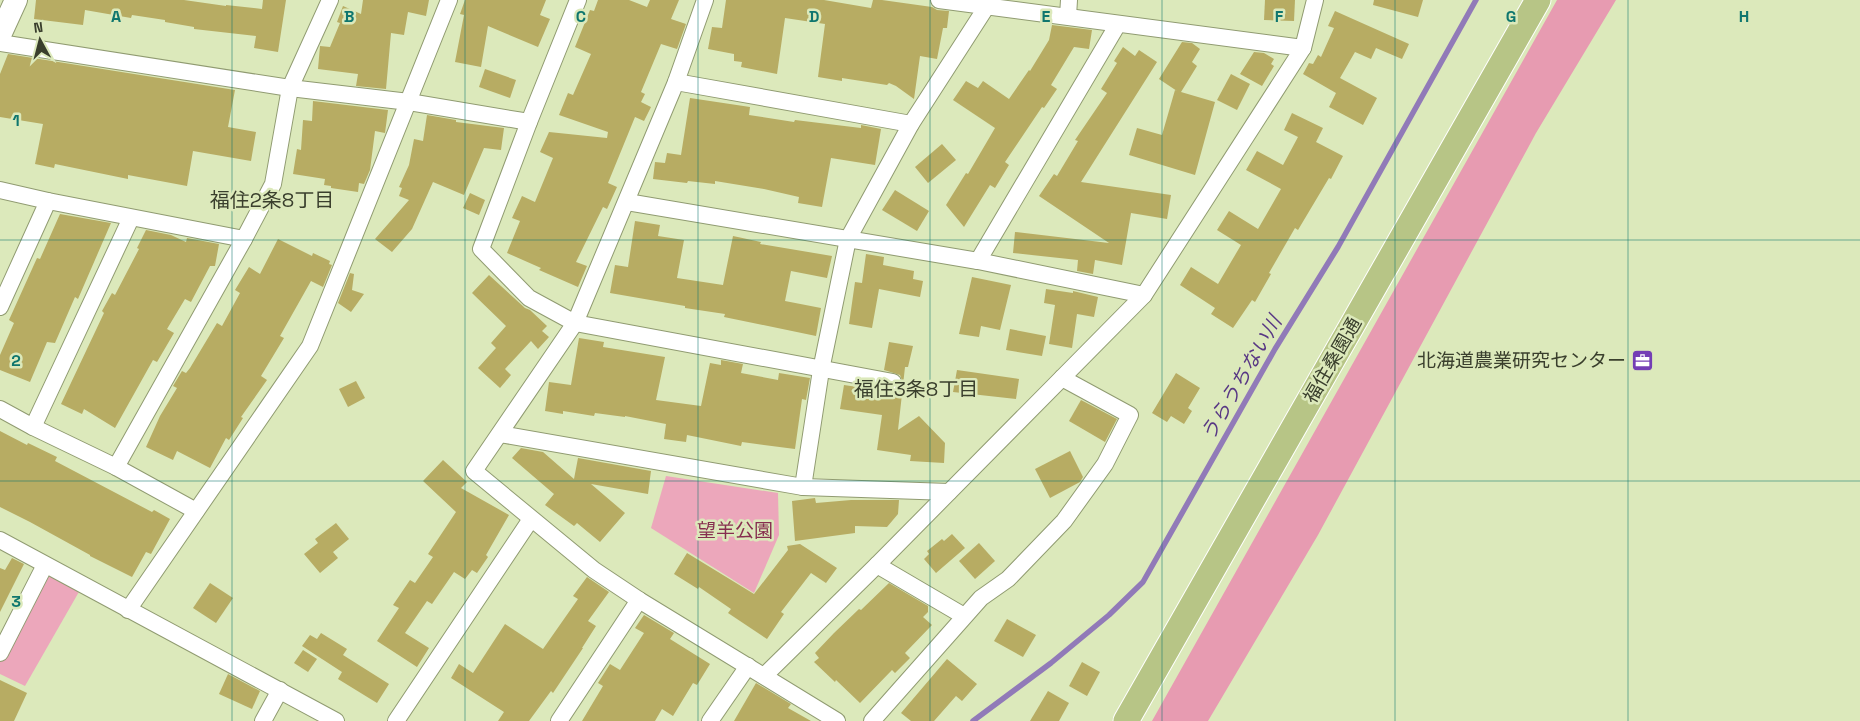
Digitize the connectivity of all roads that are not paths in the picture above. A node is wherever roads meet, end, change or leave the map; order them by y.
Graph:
1 (16, 0) edge
2 (330, 0) edge
3 (449, 0) edge
4 (578, 0) edge
5 (705, 0) edge
6 (939, 0) edge
7 (1315, 0) edge
8 (1538, 0) edge
9 (987, 6) junction
10 (1068, 8) edge
11 (1118, 24) junction
12 (0, 35) edge
13 (0, 43) edge
14 (1303, 48) junction
15 (676, 82) junction
16 (290, 88) junction
17 (409, 102) junction
18 (529, 122) junction
19 (912, 124) junction
20 (0, 190) edge
21 (48, 201) junction
22 (627, 202) junction
23 (130, 218) junction
24 (244, 238) junction
25 (848, 239) junction
26 (978, 261) junction
27 (1144, 295) junction
28 (0, 307) edge
29 (575, 323) junction
30 (821, 370) junction
31 (1062, 378) junction
32 (893, 382) dead end
33 (0, 409) edge
34 (33, 427) junction
35 (500, 434) junction
36 (116, 467) junction
37 (803, 487) junction
38 (950, 492) junction
39 (196, 511) junction
40 (531, 519) junction
41 (0, 540) edge
42 (45, 565) junction
43 (878, 565) junction
44 (639, 600) junction
45 (128, 610) junction
46 (964, 616) junction
47 (0, 653) edge
48 (748, 666) junction
49 (764, 676) junction
50 (280, 690) junction
51 (263, 721) edge
52 (336, 721) edge
53 (396, 721) edge
54 (559, 721) edge
55 (710, 721) edge
56 (837, 721) edge
57 (872, 721) edge
58 (1126, 721) edge

1 - 12 street
2 - 16 street
3 - 17 street
4 - 18 street
5 - 15 street
6 - 9 street
7 - 14 street
8 - 58 main road, 福住桑園通
9 - 10 street
9 - 19 street
10 - 11 street
11 - 14 street
11 - 26 street
13 - 16 street
14 - 27 street
15 - 19 street
15 - 22 street
16 - 17 street
16 - 24 street
17 - 18 street
17 - 39 street
18 - 29 street
19 - 25 street
20 - 21 street
21 - 23 street
21 - 28 street
22 - 25 street
22 - 29 street
23 - 24 street
23 - 34 street
24 - 36 street
25 - 26 street
25 - 30 street
26 - 27 street
27 - 31 street
29 - 30 street
29 - 35 street
30 - 32 street
30 - 37 street
31 - 38 street
31 - 46 street
33 - 34 street
34 - 36 street
35 - 37 street
35 - 40 street
36 - 39 street
37 - 38 street
38 - 43 street
39 - 45 street
40 - 44 street
40 - 53 street
41 - 42 street
42 - 45 street
42 - 47 street
43 - 46 street
43 - 49 street
44 - 48 street
44 - 54 street
45 - 50 street
46 - 57 street
48 - 49 street
48 - 55 street
49 - 56 street
50 - 51 street
50 - 52 street

